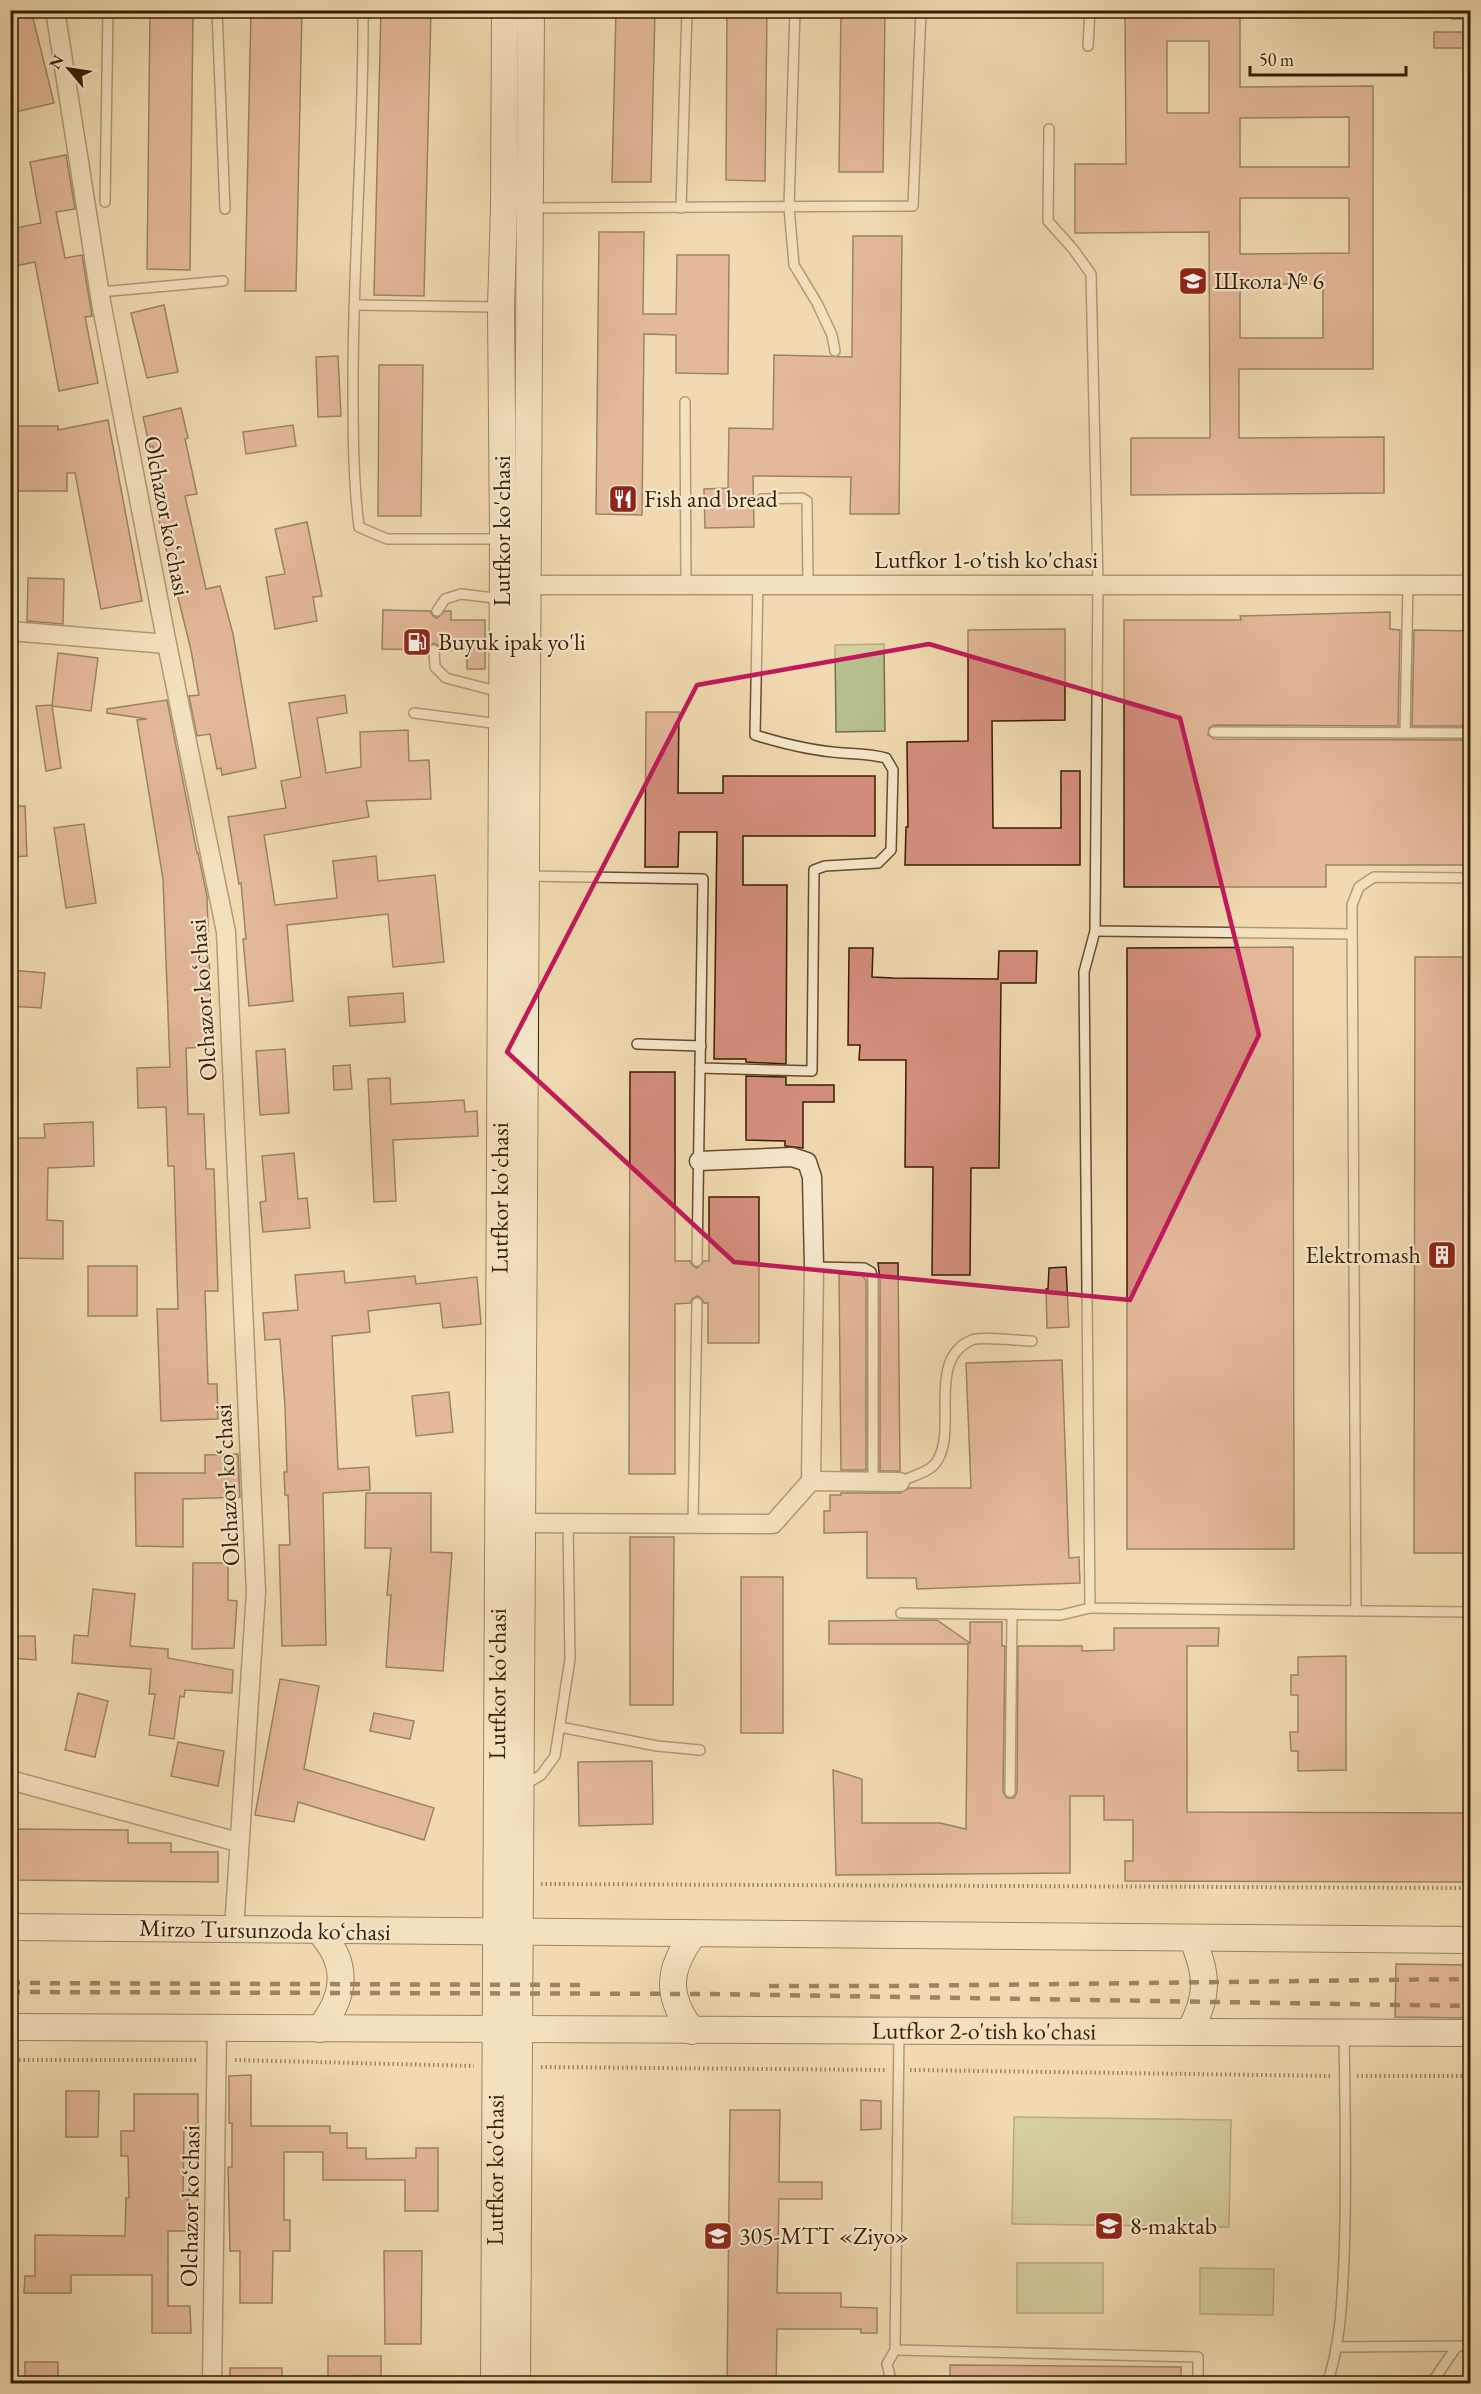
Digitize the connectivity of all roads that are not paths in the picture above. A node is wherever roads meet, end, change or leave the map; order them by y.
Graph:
1 (55, 10) edge
2 (108, 10) edge
3 (217, 10) edge
4 (363, 10) edge
5 (505, 10) edge
6 (531, 10) edge
7 (687, 10) edge
8 (795, 10) edge
9 (921, 10) edge
10 (1090, 10) edge
11 (1453, 14) dead end
12 (1470, 14) edge
13 (1088, 46) dead end
14 (1049, 129) dead end
15 (105, 202) dead end
16 (789, 207) junction
17 (518, 208) junction
18 (681, 208) junction
19 (225, 209) dead end
20 (223, 281) dead end
21 (100, 292) junction
22 (354, 305) junction
23 (501, 307) junction
24 (835, 351) dead end
25 (685, 402) dead end
26 (762, 499) dead end
27 (503, 539) junction
28 (686, 584) junction
29 (758, 584) junction
30 (808, 584) junction
31 (1098, 584) junction
32 (1408, 584) junction
33 (529, 585) junction
34 (1470, 585) edge
35 (502, 592) junction
36 (437, 611) dead end
37 (10, 631) edge
38 (167, 644) junction
39 (435, 650) dead end
40 (502, 693) junction
41 (414, 713) dead end
42 (502, 725) junction
43 (1214, 732) dead end
44 (1406, 732) junction
45 (1470, 733) edge
46 (527, 876) junction
47 (1470, 878) edge
48 (1095, 931) junction
49 (1351, 934) junction
50 (637, 1044) dead end
51 (701, 1047) junction
52 (700, 1068) junction
53 (699, 1161) junction
54 (697, 1261) dead end
55 (813, 1267) junction
56 (697, 1303) dead end
57 (1032, 1341) dead end
58 (811, 1482) junction
59 (873, 1482) junction
60 (900, 1482) joint
61 (511, 1524) junction
62 (568, 1524) junction
63 (693, 1524) junction
64 (1090, 1608) junction
65 (1356, 1611) junction
66 (1470, 1612) edge
67 (901, 1613) dead end
68 (1012, 1614) junction
69 (560, 1727) junction
70 (700, 1750) dead end
71 (10, 1780) edge
72 (520, 1787) junction
73 (1010, 1792) dead end
74 (238, 1842) junction
75 (10, 1927) edge
76 (234, 1929) junction
77 (318, 1930) junction
78 (508, 1932) junction
79 (693, 1935) junction
80 (1192, 1938) junction
81 (1470, 1940) edge
82 (10, 2027) edge
83 (217, 2028) junction
84 (319, 2029) junction
85 (508, 2029) junction
86 (692, 2031) junction
87 (899, 2031) junction
88 (1189, 2032) junction
89 (1344, 2032) junction
90 (1470, 2033) edge
91 (508, 2067) junction
92 (1457, 2346) junction
93 (1470, 2346) edge
94 (1336, 2347) junction
95 (895, 2350) junction
96 (212, 2384) edge
97 (494, 2384) edge
98 (517, 2384) edge
99 (892, 2384) edge
100 (1198, 2384) edge
101 (1327, 2384) edge
102 (1431, 2384) edge

1 - 21 street, Olchazor koʻchasi
2 - 15 lane
3 - 19 lane
4 - 22 lane
5 - 17 main road, Lutfkor ko'chasi
6 - 17 main road, Lutfkor ko'chasi
7 - 18 lane
8 - 16 lane
9 - 16 lane
10 - 13 lane
11 - 12 lane
14 - 31 lane
16 - 18 lane
16 - 24 lane
17 - 18 lane
17 - 23 main road, Lutfkor ko'chasi
17 - 33 main road, Lutfkor ko'chasi
20 - 21 lane
21 - 38 street, Olchazor koʻchasi
22 - 23 lane
22 - 27 lane
23 - 27 main road, Lutfkor ko'chasi
25 - 28 lane
26 - 30 lane
27 - 35 main road, Lutfkor ko'chasi
28 - 29 street, Lutfkor 1-o'tish ko'chasi
28 - 33 street, Lutfkor 1-o'tish ko'chasi
29 - 30 street, Lutfkor 1-o'tish ko'chasi
29 - 52 lane
30 - 31 street, Lutfkor 1-o'tish ko'chasi
31 - 32 street, Lutfkor 1-o'tish ko'chasi
31 - 48 lane
32 - 34 street, Lutfkor 1-o'tish ko'chasi
32 - 44 lane
33 - 35 street, Lutfkor 1-o'tish ko'chasi
33 - 46 main road, Lutfkor ko'chasi
35 - 36 lane
35 - 40 main road, Lutfkor ko'chasi
37 - 38 street
38 - 74 street, Olchazor koʻchasi
39 - 40 lane
40 - 42 main road, Lutfkor ko'chasi
41 - 42 lane
42 - 61 main road, Lutfkor ko'chasi
43 - 44 lane
44 - 45 lane
46 - 51 lane
46 - 61 main road, Lutfkor ko'chasi
47 - 49 lane
48 - 49 lane
48 - 64 lane
49 - 65 lane
50 - 51 lane
51 - 52 lane
52 - 53 lane
53 - 54 lane
53 - 55 street
55 - 58 street
55 - 59 lane
56 - 63 lane
57 - 60 lane
58 - 59 street
58 - 63 street
59 - 60 street
61 - 62 street
61 - 72 main road, Lutfkor ko'chasi
61 - 78 main road, Lutfkor ko'chasi
62 - 63 street
62 - 69 lane
64 - 65 lane
64 - 68 lane
65 - 66 lane
67 - 68 lane
68 - 73 lane
69 - 70 lane
69 - 72 lane
71 - 74 street
72 - 78 main road, Lutfkor ko'chasi
74 - 76 street, Olchazor koʻchasi
75 - 76 main road, Mirzo Tursunzoda koʻchasi
76 - 77 main road, Mirzo Tursunzoda koʻchasi
77 - 78 main road, Mirzo Tursunzoda koʻchasi
77 - 84 main road
78 - 79 main road
78 - 85 main road, Lutfkor ko'chasi
79 - 80 main road
79 - 86 main road
80 - 81 main road
80 - 88 main road
82 - 83 main road
83 - 84 main road
83 - 96 street, Olchazor koʻchasi
84 - 85 main road
85 - 86 main road, Lutfkor 2-o'tish ko'chasi
85 - 91 main road, Lutfkor ko'chasi
86 - 87 main road, Lutfkor 2-o'tish ko'chasi
87 - 88 main road, Lutfkor 2-o'tish ko'chasi
87 - 95 lane
88 - 89 main road, Lutfkor 2-o'tish ko'chasi
89 - 90 main road, Lutfkor 2-o'tish ko'chasi
89 - 94 lane
91 - 97 main road, Lutfkor ko'chasi
91 - 98 main road, Lutfkor ko'chasi
92 - 93 lane
92 - 94 lane
92 - 102 lane
94 - 101 lane
95 - 99 lane
95 - 100 lane

